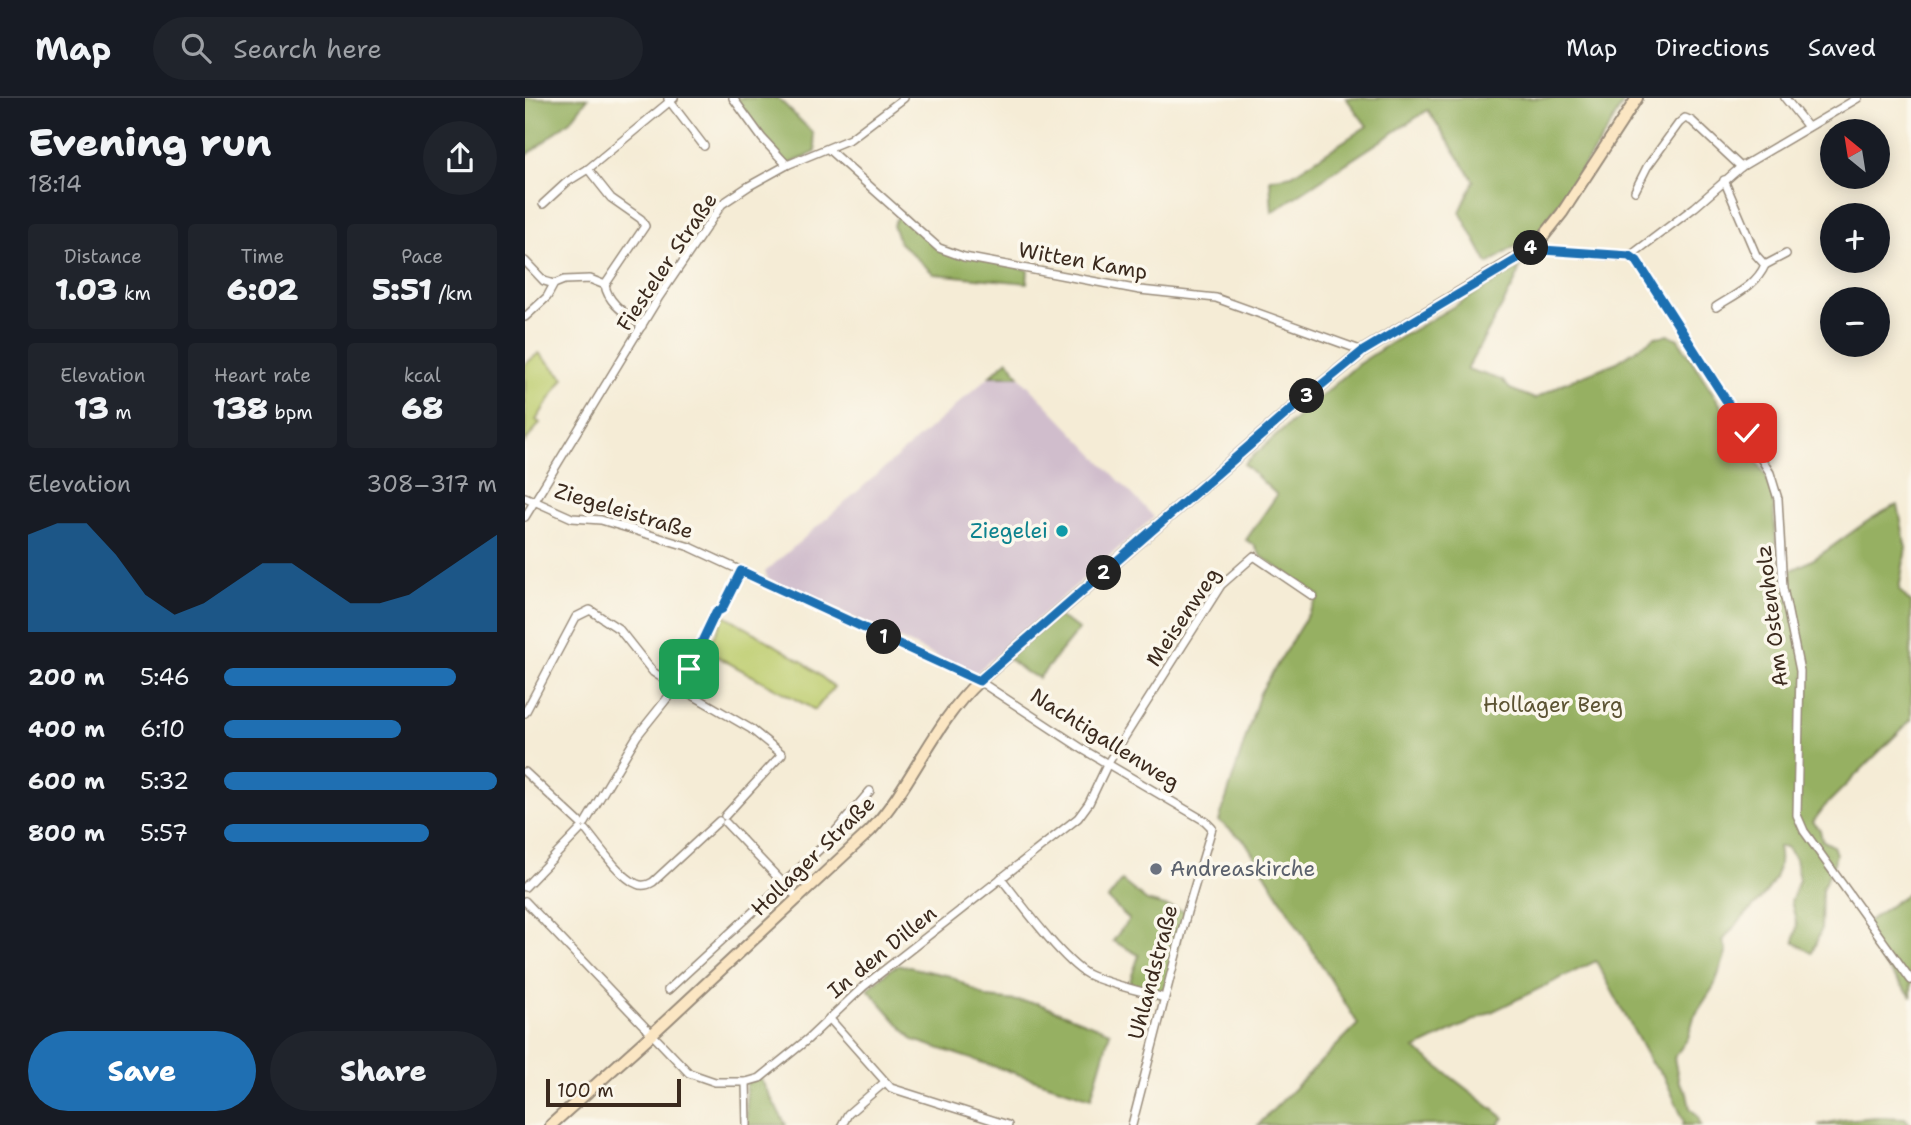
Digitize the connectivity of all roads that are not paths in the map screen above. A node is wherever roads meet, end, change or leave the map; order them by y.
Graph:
1 (733, 98) edge
2 (904, 98) edge
3 (1637, 98) edge
4 (1785, 98) edge
5 (1858, 98) edge
6 (670, 99) edge
7 (1808, 127) junction
8 (704, 146) dead end
9 (828, 149) junction
10 (787, 164) junction
11 (1741, 167) junction
12 (588, 169) junction
13 (1724, 180) junction
14 (1635, 191) dead end
15 (543, 204) dead end
16 (1535, 245) junction
17 (1786, 254) dead end
18 (1630, 256) junction
19 (525, 261) edge
20 (1765, 265) junction
21 (554, 284) junction
22 (605, 285) junction
23 (1716, 307) dead end
24 (525, 317) edge
25 (642, 326) junction
26 (1363, 351) junction
27 (525, 497) edge
28 (534, 501) junction
29 (525, 517) edge
30 (741, 571) junction
31 (1313, 596) dead end
32 (979, 681) junction
33 (681, 685) junction
34 (671, 687) junction
35 (525, 713) edge
36 (1108, 763) junction
37 (525, 772) edge
38 (870, 791) dead end
39 (723, 820) junction
40 (583, 827) junction
41 (1212, 828) joint
42 (1001, 878) junction
43 (783, 884) junction
44 (525, 887) edge
45 (799, 899) junction
46 (525, 901) edge
47 (1911, 980) edge
48 (668, 990) dead end
49 (1164, 998) junction
50 (829, 1018) junction
51 (652, 1035) junction
52 (746, 1082) junction
53 (885, 1082) junction
54 (551, 1125) edge
55 (747, 1125) edge
56 (842, 1125) edge
57 (1008, 1125) edge
58 (1132, 1125) edge

1 - 10 street
2 - 9 street, Fiesteler Straße
3 - 16 main road, Hollager Straße
4 - 7 street
5 - 7 street
6 - 8 street
6 - 12 street
7 - 11 street
9 - 10 street, Fiesteler Straße
9 - 26 street, Witten Kamp
10 - 25 street, Fiesteler Straße
11 - 13 street
11 - 14 street
12 - 15 street
12 - 22 street
13 - 18 street
13 - 20 street
16 - 18 street
16 - 26 main road, Hollager Straße
17 - 20 street
18 - 47 street, Am Ostenholz
19 - 21 street
20 - 23 street
21 - 22 street
21 - 24 street
22 - 25 street
25 - 28 street, Fiesteler Straße
26 - 32 main road, Hollager Straße
27 - 28 street, Ziegeleistraße
28 - 29 street, Fiesteler Straße
28 - 30 street, Ziegeleistraße
30 - 32 street, Ziegeleistraße
30 - 33 street
31 - 36 street, Meisenweg
32 - 36 street, Nachtigallenweg
32 - 45 main road, Hollager Straße
33 - 34 street
33 - 39 street
34 - 35 street
34 - 40 street
36 - 41 street, Nachtigallenweg
36 - 42 street, In den Dillen
37 - 40 street
38 - 43 street
39 - 40 street
39 - 43 street
40 - 44 street
41 - 49 street, Uhlandstraße
42 - 49 street
42 - 50 street, In den Dillen
43 - 45 street
43 - 48 street
45 - 51 main road, Hollager Straße
46 - 51 street, In den Dillen
49 - 58 street, Uhlandstraße
50 - 52 street, In den Dillen
50 - 53 street
51 - 52 street, In den Dillen
51 - 54 main road, Hollager Straße
52 - 55 street
53 - 56 street
53 - 57 street

